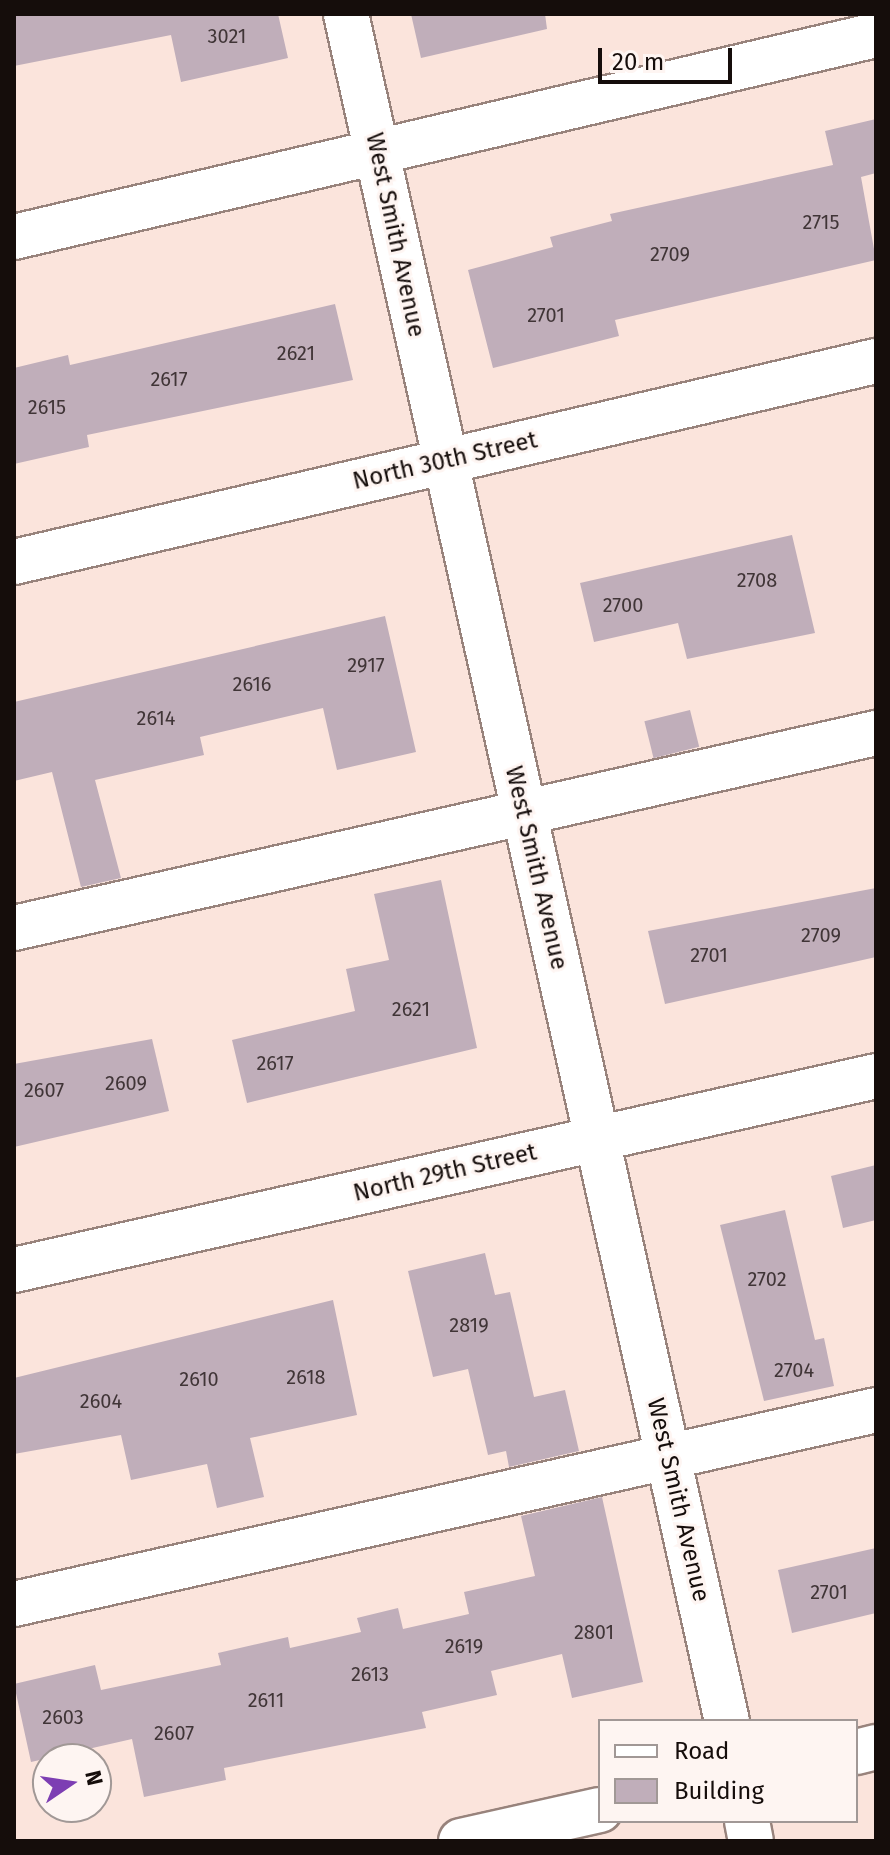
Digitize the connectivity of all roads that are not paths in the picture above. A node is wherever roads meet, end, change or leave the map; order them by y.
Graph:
1 (346, 14) edge
2 (876, 35) edge
3 (377, 152) junction
4 (14, 237) edge
5 (876, 361) edge
6 (445, 461) junction
7 (14, 562) edge
8 (876, 733) edge
9 (524, 813) junction
10 (14, 928) edge
11 (876, 1076) edge
12 (597, 1139) junction
13 (14, 1270) edge
14 (876, 1410) edge
15 (668, 1459) junction
16 (14, 1604) edge
17 (727, 1719) edge
18 (598, 1810) edge
19 (461, 1841) edge

1 - 3 street, West Smith Avenue
2 - 3 street
3 - 4 street
3 - 6 street, West Smith Avenue
5 - 6 street, North 30th Street
6 - 7 street, North 30th Street
6 - 9 street, West Smith Avenue
8 - 9 street
9 - 10 street
9 - 12 street, West Smith Avenue
11 - 12 street, North 29th Street
12 - 13 street, North 29th Street
12 - 15 street, West Smith Avenue
14 - 15 street
15 - 16 street
15 - 17 street, West Smith Avenue
18 - 19 street

